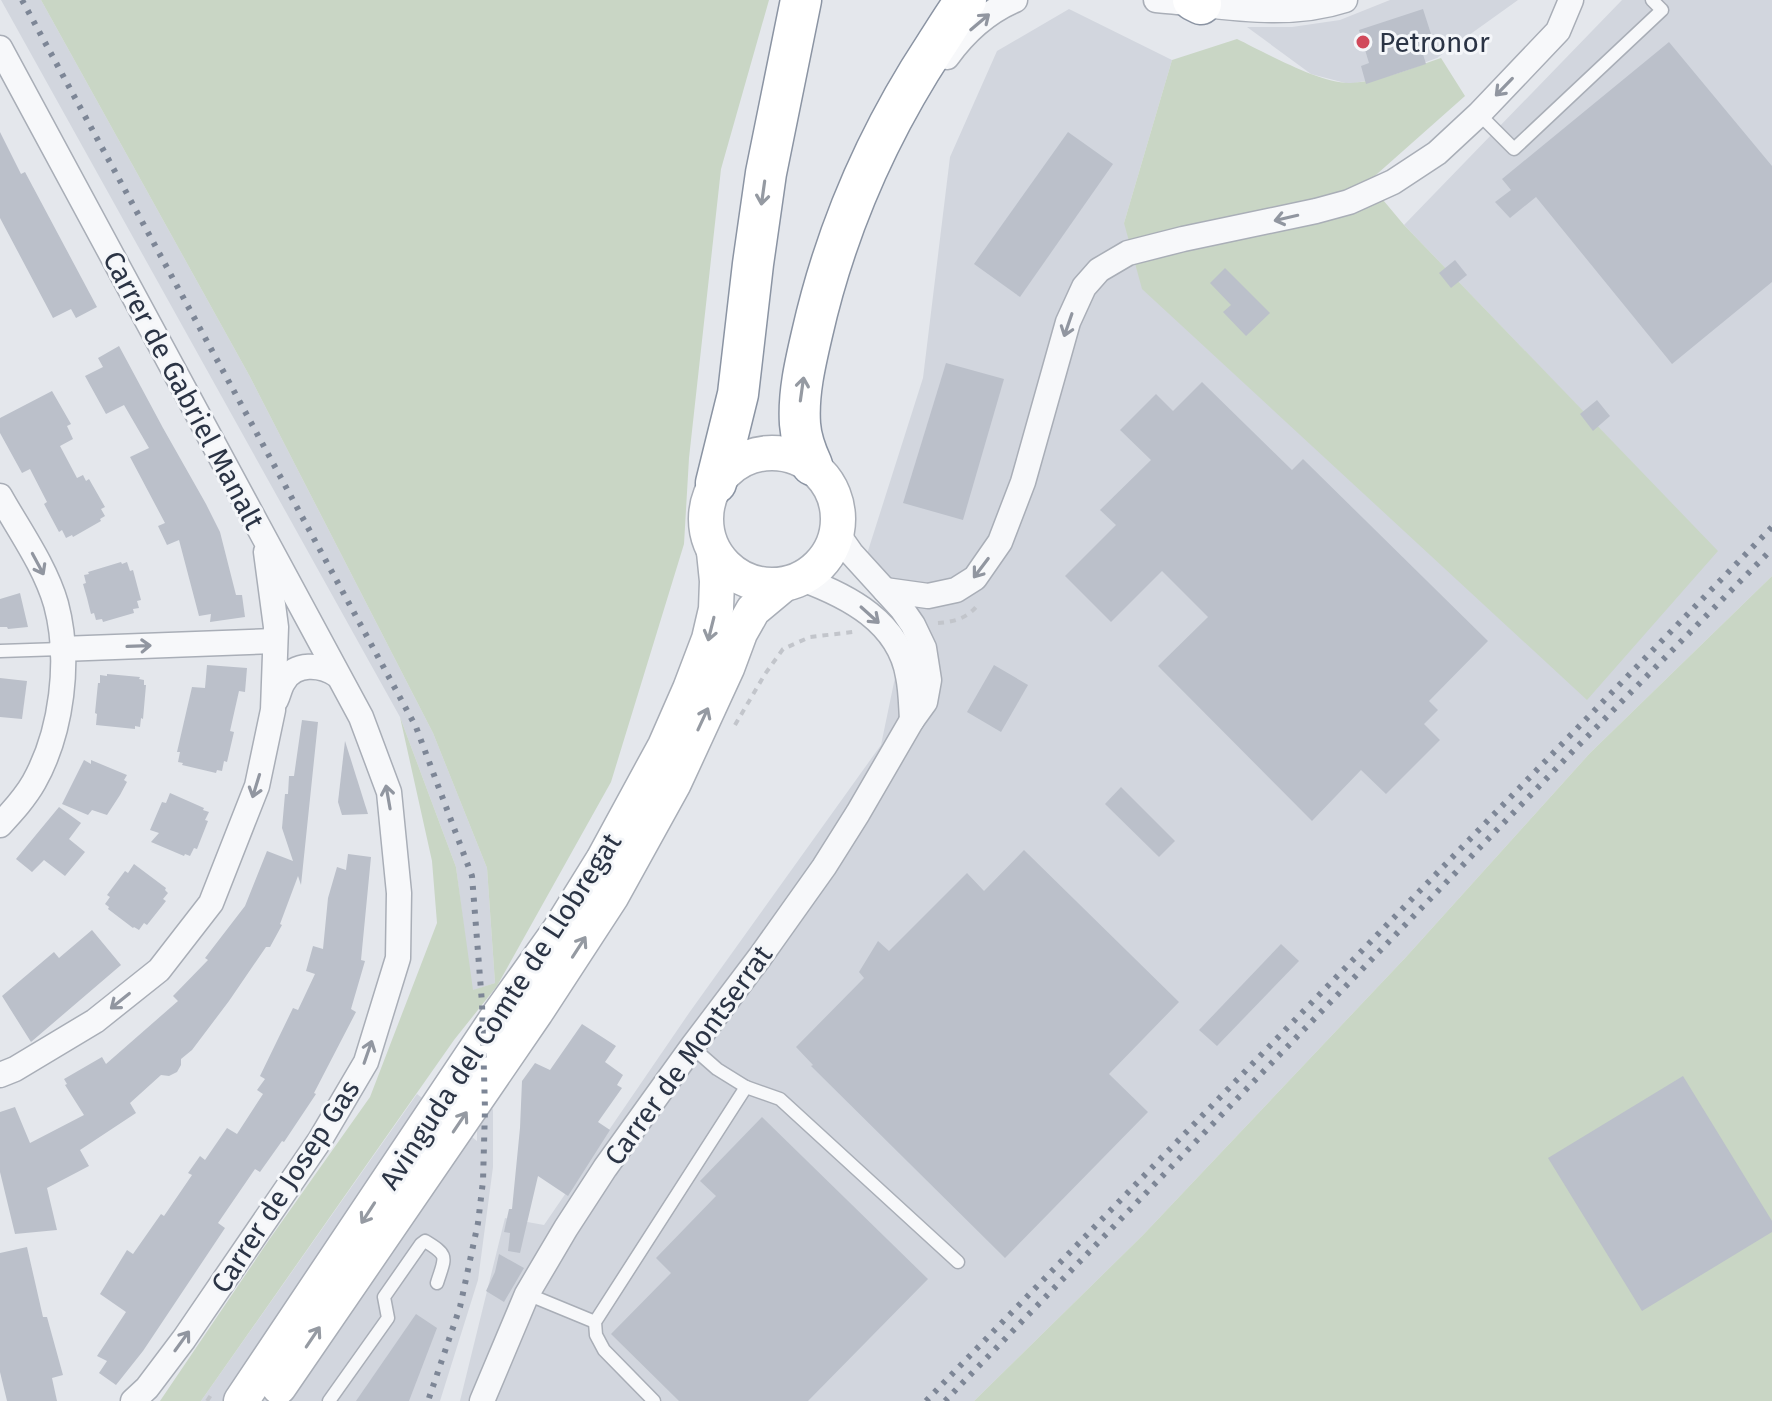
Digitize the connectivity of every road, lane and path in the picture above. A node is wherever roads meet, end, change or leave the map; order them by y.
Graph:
1 (801, 0) edge
2 (817, 0) edge
3 (966, 0) edge
4 (1015, 0) edge
5 (1156, 0) edge
6 (1345, 0) edge
7 (1571, 0) edge
8 (1652, 0) edge
9 (1197, 2) edge
10 (0, 48) edge
11 (1479, 114) junction
12 (776, 116) junction
13 (891, 121) junction
14 (812, 465) junction
15 (716, 483) junction
16 (0, 496) edge
17 (837, 533) junction
18 (264, 538) junction
19 (714, 552) junction
20 (792, 582) junction
21 (885, 590) junction
22 (977, 605) dead end
23 (913, 625) junction
24 (884, 628) junction
25 (275, 641) junction
26 (61, 649) junction
27 (0, 651) edge
28 (337, 675) junction
29 (273, 710) junction
30 (912, 720) junction
31 (734, 727) dead end
32 (0, 825) edge
33 (692, 1047) junction
34 (0, 1075) edge
35 (746, 1087) junction
36 (958, 1262) dead end
37 (437, 1283) dead end
38 (527, 1294) junction
39 (595, 1322) junction
40 (229, 1394) edge
41 (133, 1401) edge
42 (207, 1401) edge
43 (269, 1401) edge
44 (329, 1401) edge
45 (482, 1401) edge
46 (654, 1401) edge

1 - 12 highway
2 - 12 highway
3 - 13 highway
13 -> 4 street
5 - 9 street
6 - 9 street
7 -> 11 street
8 - 11 lane
10 - 18 street, Carrer de Gabriel Manalt
11 -> 21 street
12 -> 15 highway
14 -> 13 highway
14 - 15 main road
14 - 17 main road
15 - 19 main road
16 -> 26 street
17 - 20 main road
17 - 21 street, Carrer de Montserrat
18 - 25 street, Carrer de Gabriel Manalt
18 - 28 street, Carrer de Josep Gas
19 - 20 main road
19 -> 40 main road, Avinguda del Comte de Llobregat
20 -> 24 street
43 -> 20 main road, Avinguda del Comte de Llobregat
21 - 23 street, Carrer de Montserrat
22 - 23 path
23 - 30 street, Carrer de Montserrat
24 - 30 street
24 - 31 path
26 -> 25 street
25 - 29 street, Carrer de Gabriel Manalt
26 - 27 lane
26 - 32 street
28 - 29 street
41 -> 28 street, Carrer de Josep Gas
29 -> 34 street, Carrer de Gabriel Manalt
30 - 33 street, Carrer de Montserrat
33 - 35 lane
33 - 38 street, Carrer de Montserrat
35 - 36 lane
35 - 39 lane
37 - 44 lane
38 - 39 lane
38 - 45 street, Carrer de Montserrat
39 - 46 lane
40 - 42 path

